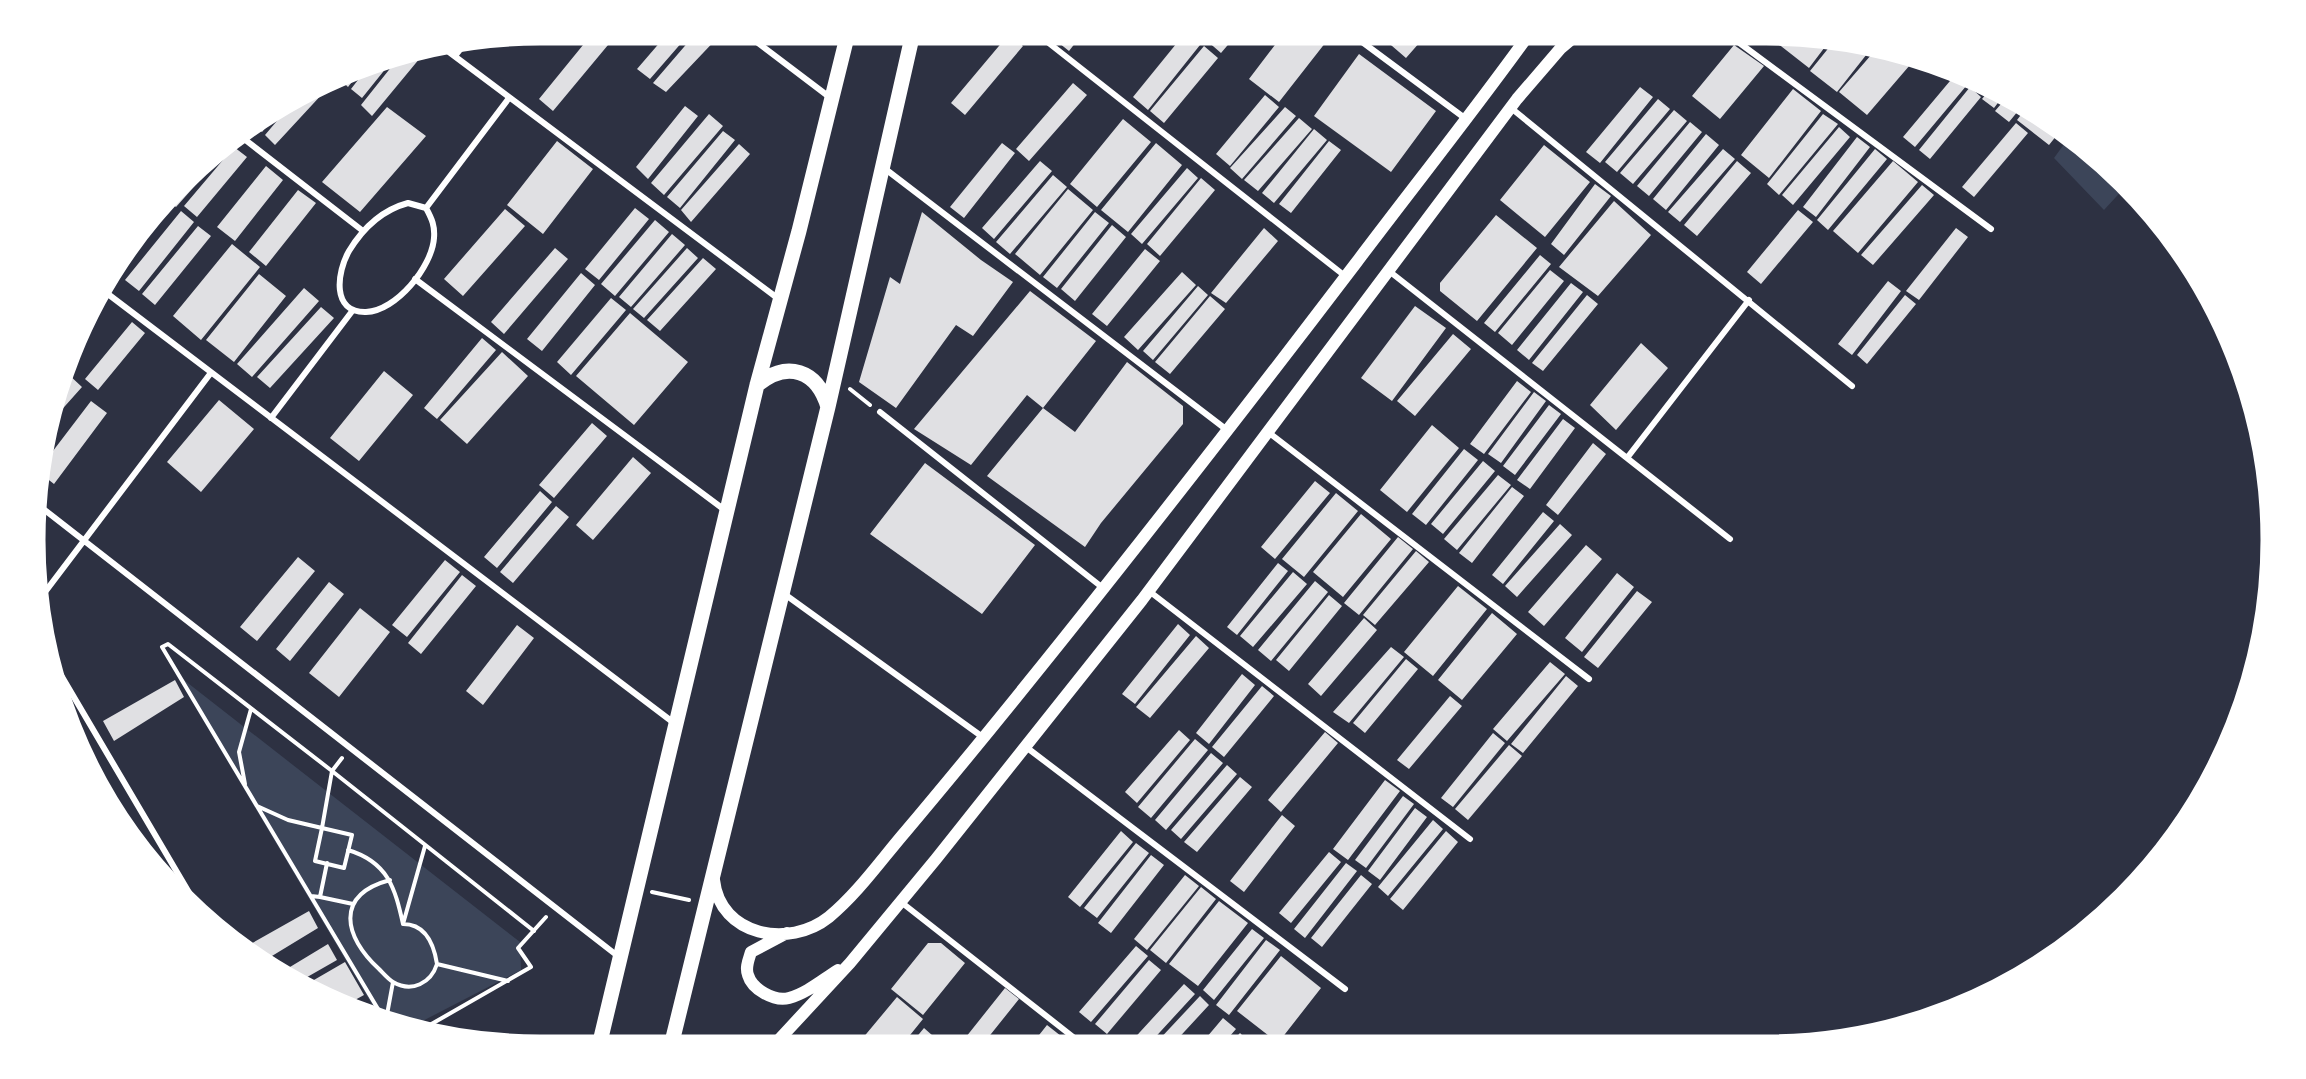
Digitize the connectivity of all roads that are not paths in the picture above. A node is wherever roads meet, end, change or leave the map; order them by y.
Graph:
1 (759, 44) edge
2 (845, 44) edge
3 (911, 44) edge
4 (1050, 44) edge
5 (1365, 44) edge
6 (1522, 44) edge
7 (1566, 44) edge
8 (1741, 44) edge
9 (459, 50) edge
10 (449, 52) edge
11 (455, 56) junction
12 (509, 98) junction
13 (832, 100) junction
14 (1510, 108) junction
15 (1466, 120) junction
16 (245, 141) edge
17 (884, 167) junction
18 (426, 208) junction
19 (1991, 229) dead end
20 (363, 231) junction
21 (1389, 271) junction
22 (1346, 276) junction
23 (415, 279) junction
24 (109, 295) edge
25 (780, 300) junction
26 (1749, 300) junction
27 (353, 310) junction
28 (210, 374) junction
29 (757, 385) junction
30 (1852, 386) dead end
31 (828, 407) junction
32 (880, 412) road end
33 (271, 418) junction
34 (1227, 430) junction
35 (1268, 432) junction
36 (1627, 458) junction
37 (45, 511) edge
38 (727, 511) junction
39 (1730, 539) dead end
40 (84, 542) junction
41 (1103, 588) junction
42 (47, 590) edge
43 (1149, 591) junction
44 (782, 593) junction
45 (63, 678) edge
46 (1589, 679) dead end
47 (677, 725) junction
48 (985, 738) junction
49 (1026, 747) junction
50 (1470, 839) dead end
51 (714, 872) junction
52 (185, 886) edge
53 (900, 901) junction
54 (788, 932) junction
55 (620, 957) junction
56 (850, 963) junction
57 (1345, 989) dead end
58 (601, 1036) edge
59 (673, 1036) edge
60 (784, 1036) edge
61 (1072, 1036) edge

1 - 13 street
2 - 13 main road
3 - 17 main road
4 - 22 street
5 - 15 street
6 - 15 main road
7 - 14 main road
8 - 19 street
9 - 11 street
10 - 11 street
11 - 12 street
12 - 18 street
12 - 25 street
13 - 25 main road
14 - 21 main road
14 - 26 street
15 - 22 main road
16 - 20 street
17 - 31 main road
17 - 34 street
18 - 20 street
18 - 23 street
20 - 27 street
21 - 35 main road
21 - 36 street
22 - 34 main road
23 - 27 street
23 - 38 street
24 - 28 street
25 - 29 main road
26 - 30 street
26 - 36 street
27 - 33 street
28 - 33 street
28 - 40 street
29 - 31 main road
29 - 38 main road
31 - 44 main road
32 - 41 street
33 - 47 street
34 - 41 main road
35 - 43 main road
35 - 46 street
36 - 39 street
37 - 40 street
38 - 47 main road
40 - 42 street
40 - 55 street
41 - 48 main road
43 - 49 main road
43 - 50 street
44 - 48 street
44 - 51 main road
45 - 52 street
47 - 55 main road
48 - 54 main road
49 - 53 main road
49 - 57 street
51 - 54 main road
51 - 59 main road
53 - 56 main road
53 - 61 street
54 - 56 main road
55 - 58 main road
56 - 60 main road

